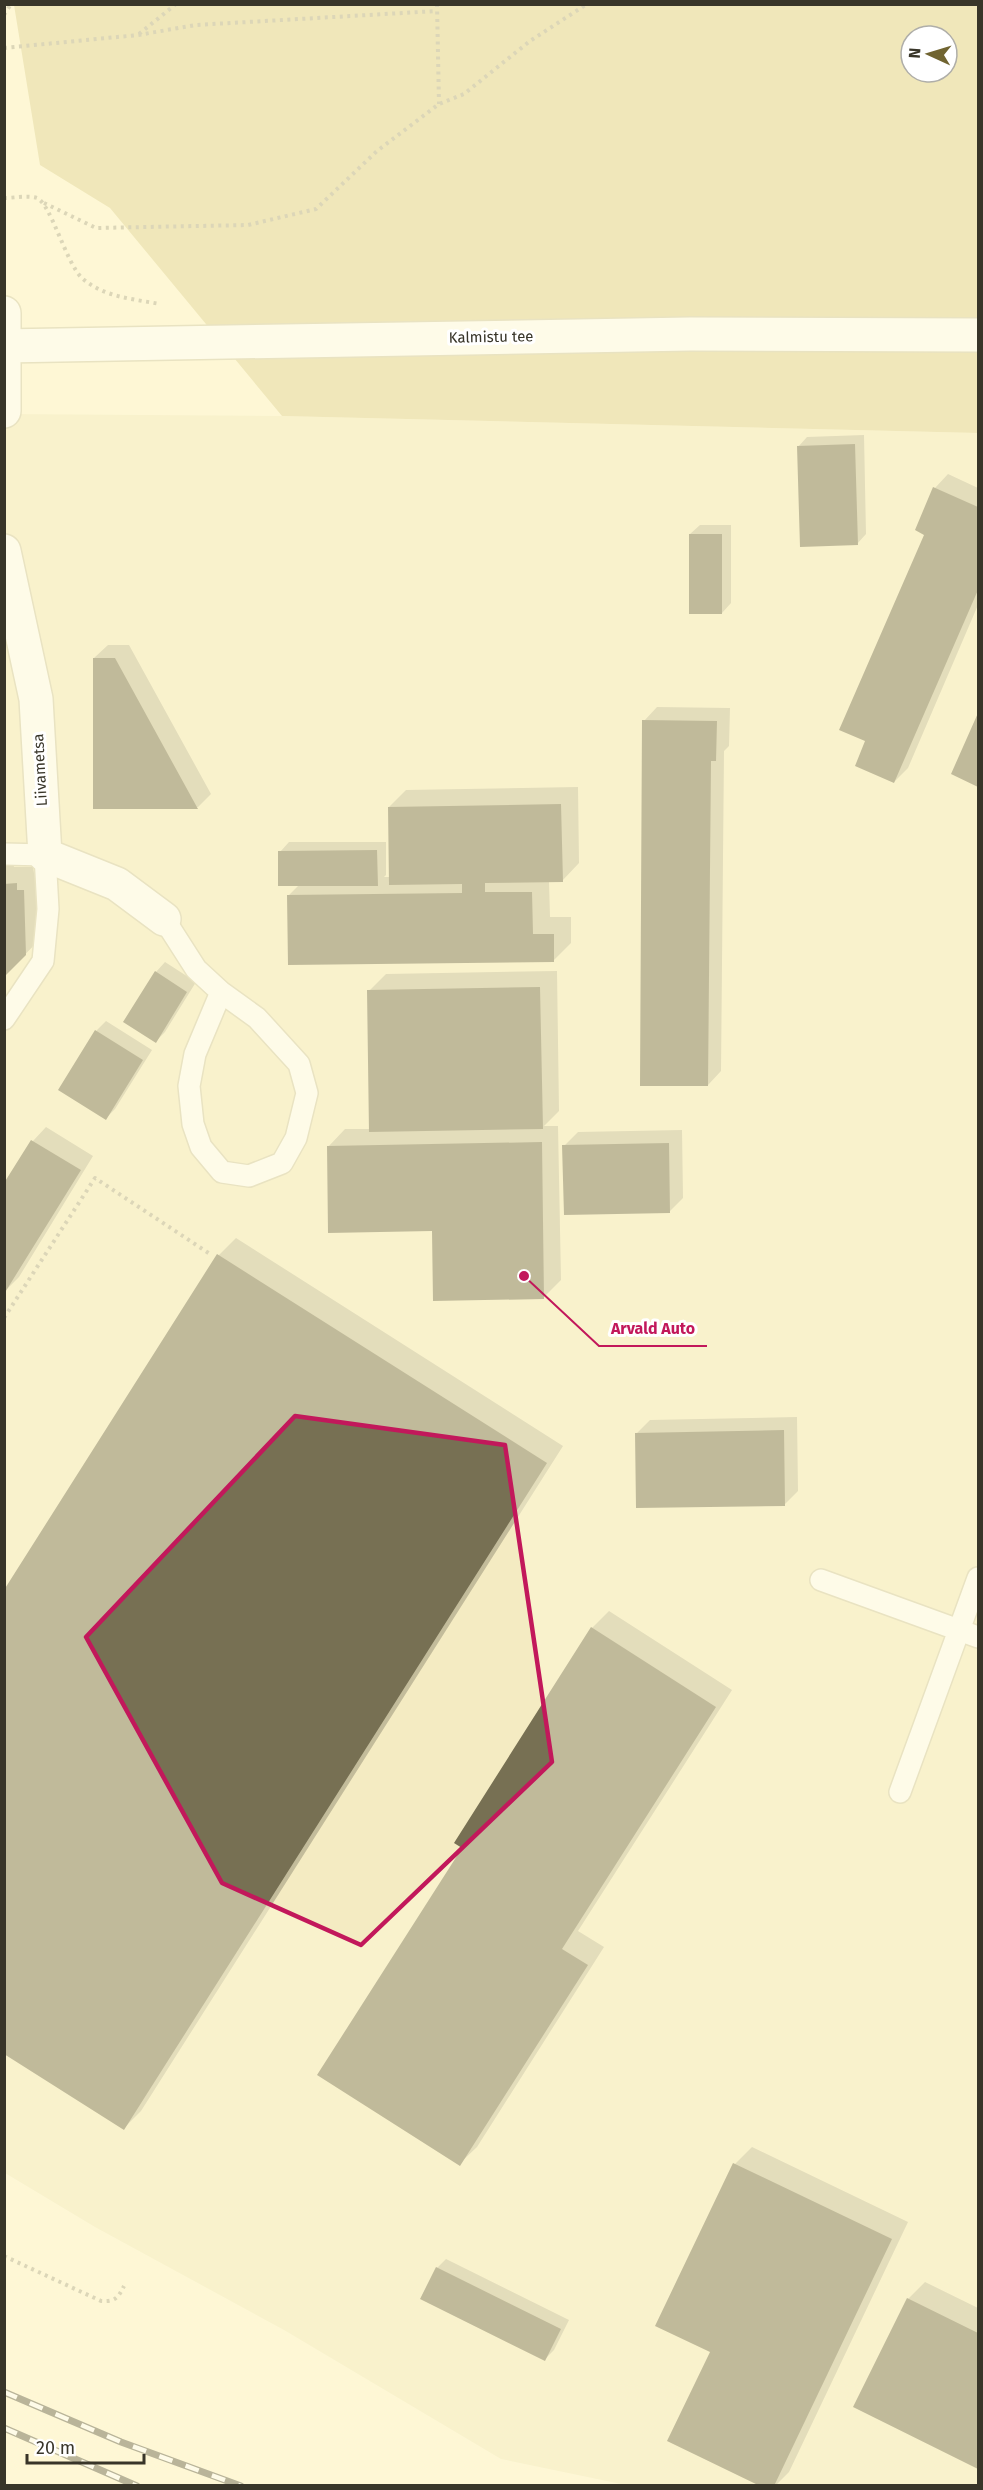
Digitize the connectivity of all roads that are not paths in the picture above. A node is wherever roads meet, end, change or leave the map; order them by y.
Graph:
1 (4, 313) edge
2 (978, 335) edge
3 (5, 346) edge
4 (4, 411) edge
5 (4, 552) edge
6 (9, 595) edge
7 (4, 854) edge
8 (45, 855) junction
9 (164, 920) joint
10 (221, 992) junction
11 (4, 1019) edge
12 (978, 1578) edge
13 (821, 1580) dead end
14 (969, 1633) edge
15 (900, 1792) dead end

1 - 3 street
2 - 3 street, Kalmistu tee
3 - 4 street
5 - 6 street, Liivametsa
6 - 8 street, Liivametsa
7 - 8 lane
8 - 9 street
8 - 11 lane
9 - 10 lane
10 - 10 lane
12 - 14 lane
13 - 14 lane
14 - 15 lane

